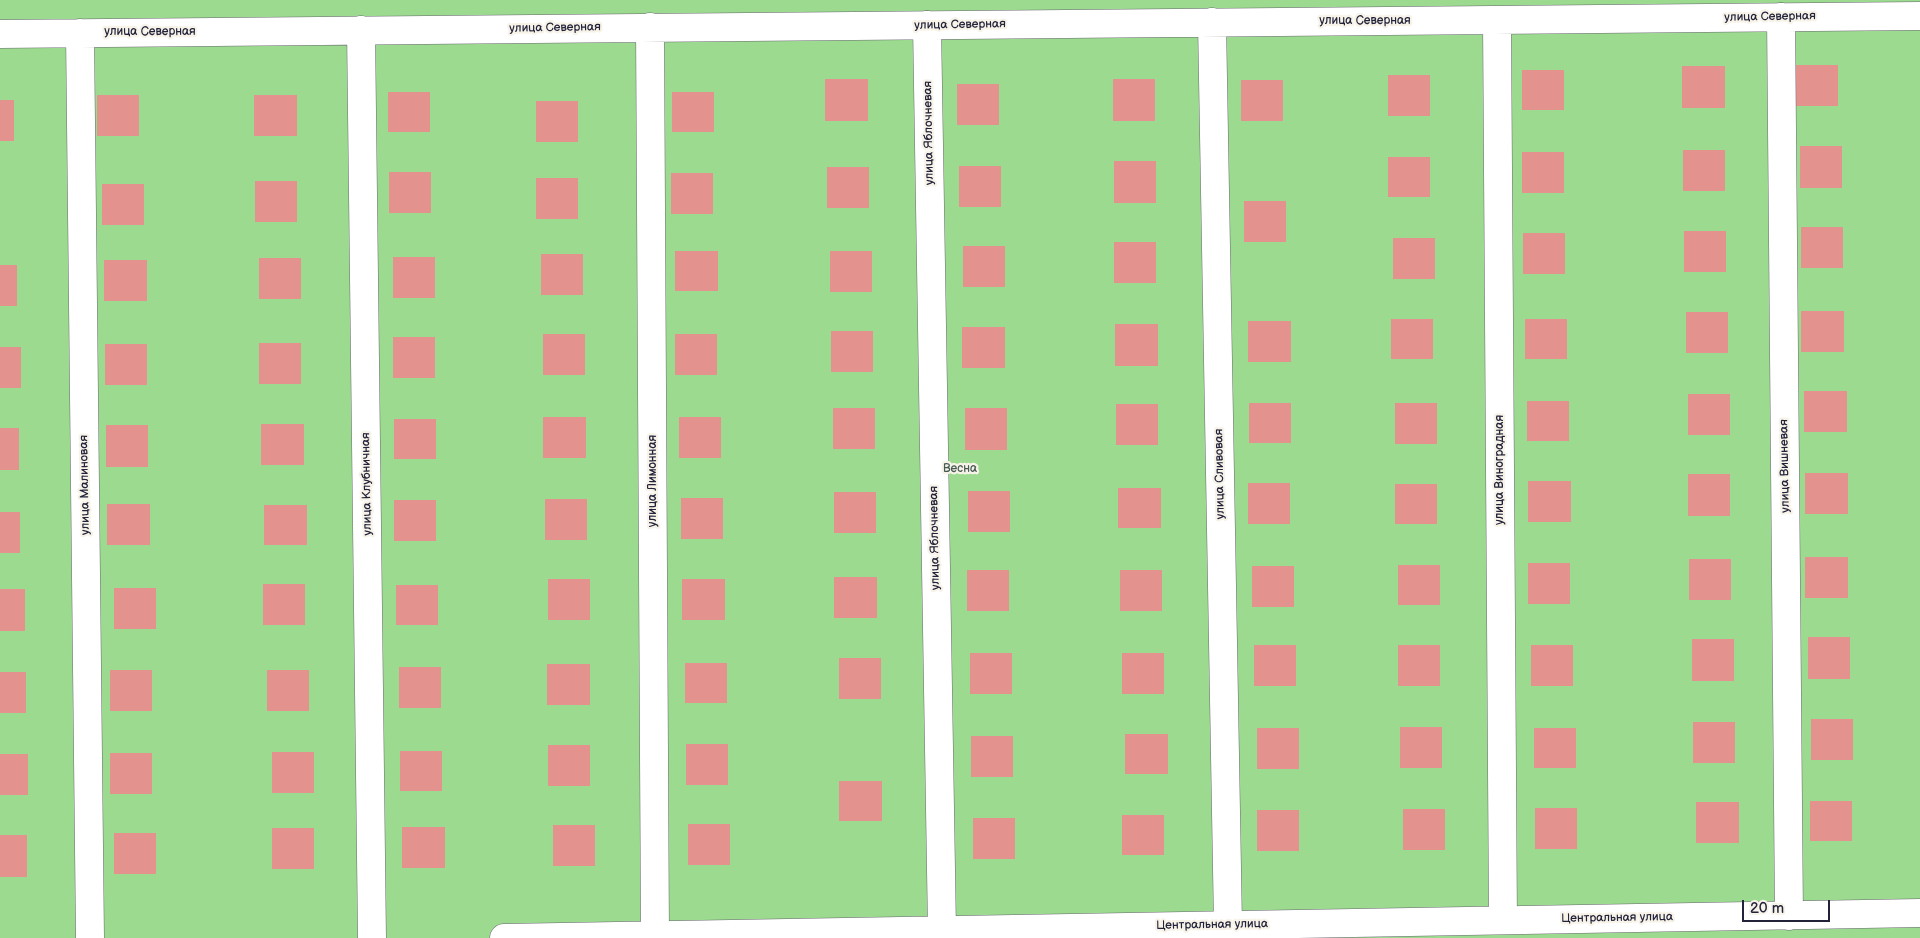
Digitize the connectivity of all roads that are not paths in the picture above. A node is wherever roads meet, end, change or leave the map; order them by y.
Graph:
1 (1920, 16) edge
2 (1781, 17) junction
3 (1497, 20) junction
4 (1212, 22) junction
5 (927, 25) junction
6 (650, 28) junction
7 (361, 30) junction
8 (80, 33) junction
9 (0, 34) edge
10 (1920, 913) edge
11 (1789, 916) junction
12 (1503, 920) junction
13 (1228, 925) junction
14 (942, 930) junction
15 (655, 935) junction
16 (90, 938) edge
17 (372, 938) edge
18 (504, 938) edge

1 - 2 street, улица Северная
2 - 3 street, улица Северная
2 - 11 street, улица Вишневая
3 - 4 street, улица Северная
3 - 12 street, улица Виноградная
4 - 5 street, улица Северная
4 - 13 street, улица Сливовая
5 - 6 street, улица Северная
5 - 14 street, улица Яблочневая
6 - 7 street, улица Северная
6 - 15 street, улица Лимонная
7 - 8 street, улица Северная
7 - 17 street, улица Клубничная
8 - 9 street, улица Северная
8 - 16 street, улица Малиновая
10 - 11 street, Центральная улица
11 - 12 street, Центральная улица
12 - 13 street, Центральная улица
13 - 14 street, Центральная улица
14 - 15 street, Центральная улица
15 - 18 street, Центральная улица

